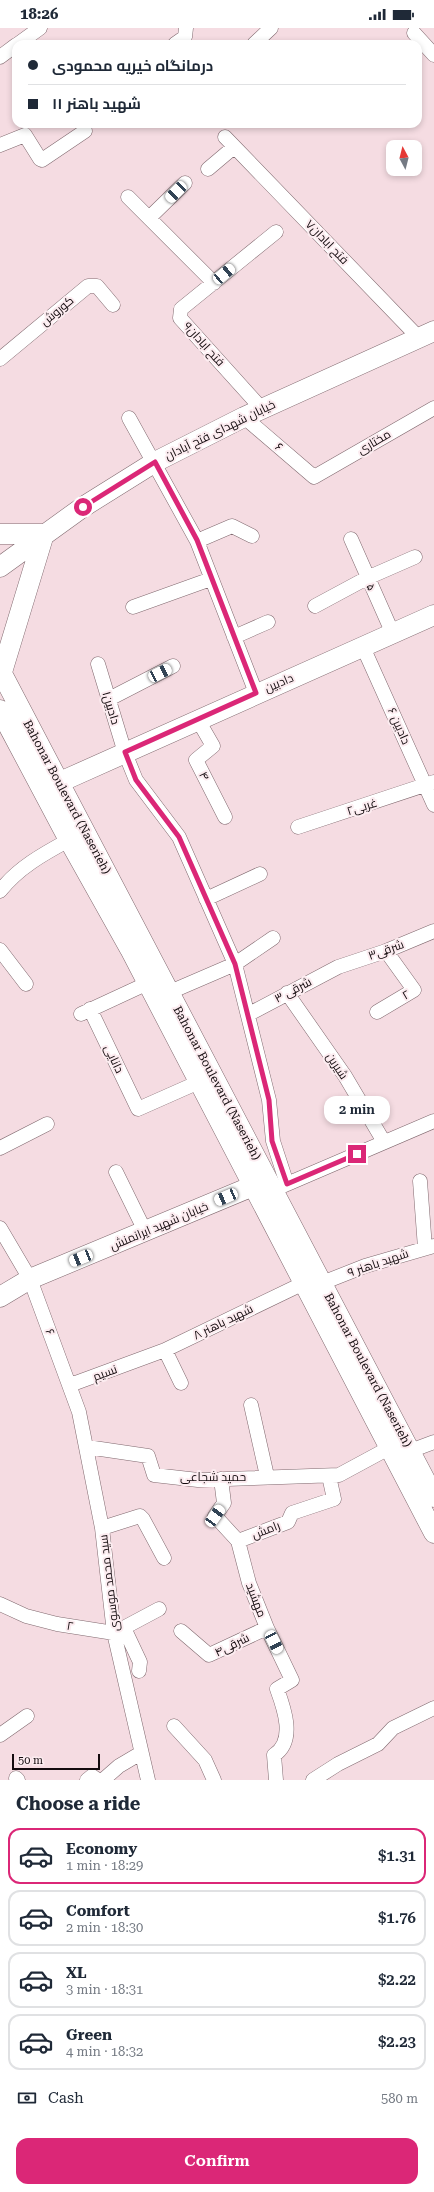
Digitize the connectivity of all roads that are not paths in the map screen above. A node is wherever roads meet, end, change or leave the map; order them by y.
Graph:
1 (40, 28) edge
2 (186, 28) edge
3 (271, 28) edge
4 (414, 33) dead end
5 (24, 40) edge
6 (181, 40) edge
7 (258, 40) edge
8 (420, 40) edge
9 (422, 42) edge
10 (12, 49) edge
11 (434, 55) edge
12 (0, 57) edge
13 (85, 131) dead end
14 (0, 145) edge
15 (208, 169) dead end
16 (185, 183) dead end
17 (128, 197) dead end
18 (149, 218) junction
19 (276, 232) dead end
20 (214, 283) junction
21 (113, 305) dead end
22 (427, 335) edge
23 (0, 359) edge
24 (434, 408) edge
25 (262, 409) junction
26 (244, 417) junction
27 (129, 418) dead end
28 (155, 462) junction
29 (314, 477) joint
30 (0, 534) edge
31 (44, 534) junction
32 (252, 536) dead end
33 (351, 539) dead end
34 (197, 540) junction
35 (415, 557) dead end
36 (0, 567) edge
37 (367, 578) junction
38 (211, 579) junction
39 (315, 606) dead end
40 (133, 607) dead end
41 (434, 616) edge
42 (268, 622) dead end
43 (393, 634) junction
44 (234, 637) junction
45 (364, 647) junction
46 (98, 664) dead end
47 (173, 666) dead end
48 (1, 671) edge
49 (256, 693) junction
50 (109, 699) junction
51 (0, 710) edge
52 (198, 720) junction
53 (125, 752) junction
54 (60, 782) junction
55 (430, 784) edge
56 (434, 805) edge
57 (225, 817) dead end
58 (298, 827) dead end
59 (69, 840) junction
60 (260, 874) dead end
61 (0, 891) edge
62 (206, 899) junction
63 (434, 931) edge
64 (273, 938) dead end
65 (0, 950) edge
66 (386, 951) junction
67 (235, 964) junction
68 (338, 967) joint
69 (148, 983) junction
70 (26, 984) dead end
71 (170, 992) junction
72 (287, 993) junction
73 (377, 1012) dead end
74 (249, 1014) junction
75 (199, 1082) junction
76 (434, 1121) edge
77 (47, 1124) dead end
78 (384, 1142) junction
79 (0, 1148) edge
80 (116, 1172) dead end
81 (420, 1181) dead end
82 (253, 1186) junction
83 (280, 1187) junction
84 (0, 1228) edge
85 (145, 1231) junction
86 (429, 1247) edge
87 (30, 1279) junction
88 (313, 1283) junction
89 (0, 1297) edge
90 (165, 1350) junction
91 (140, 1360) joint
92 (181, 1383) dead end
93 (70, 1386) junction
94 (375, 1403) junction
95 (251, 1405) dead end
96 (434, 1442) edge
97 (87, 1447) junction
98 (389, 1448) junction
99 (410, 1451) junction
100 (267, 1476) junction
101 (330, 1476) junction
102 (221, 1479) junction
103 (434, 1497) edge
104 (102, 1528) junction
105 (434, 1533) edge
106 (238, 1541) junction
107 (164, 1558) dead end
108 (0, 1604) edge
109 (159, 1609) dead end
110 (266, 1628) junction
111 (119, 1631) junction
112 (182, 1631) dead end
113 (139, 1671) dead end
114 (434, 1708) edge
115 (27, 1716) dead end
116 (174, 1726) dead end
117 (0, 1735) edge
118 (141, 1753) junction
119 (87, 1780) edge
120 (98, 1780) edge
121 (103, 1780) edge
122 (148, 1780) edge
123 (214, 1780) edge
124 (276, 1780) edge
125 (314, 1780) edge

1 - 5 street
2 - 6 street
3 - 7 street
4 - 8 street
9 - 11 street
10 - 12 street
13 - 14 street
15 - 22 street, فتح ابادان۷
16 - 18 street
17 - 18 street
18 - 20 street
19 - 20 street, فتح ابادان۹
20 - 25 street, فتح ابادان۹
21 - 23 street, کوروش
22 - 25 main road, خیابان شهدای فتح آبادان
24 - 29 street, مختاری
25 - 26 main road, خیابان شهدای فتح آبادان
26 - 28 main road, خیابان شهدای فتح آبادان
26 - 29 street, ۶
27 - 28 street
28 - 31 main road, خیابان شهدای فتح آبادان
28 - 34 street
30 - 31 main road
31 - 36 main road, خیابان شهدای فتح آبادان
31 - 48 main road
32 - 34 street
33 - 37 street, ۵
34 - 38 street
35 - 37 street
37 - 39 street
37 - 43 street, ۵
38 - 40 street
38 - 44 street
41 - 43 main road, دادبین
42 - 44 street
43 - 45 main road, دادبین
44 - 49 street
45 - 49 main road, دادبین
45 - 55 street, دادبین ۶
46 - 50 street, دادبین۱
47 - 50 street
48 - 54 main road, Bahonar Boulevard (Naserieh)
49 - 52 main road, دادبین
50 - 53 street, دادبین۱
51 - 59 main road, Bahonar Boulevard (Naserieh)
52 - 53 main road, دادبین
52 - 57 street, ۴
53 - 54 main road, دادبین
53 - 62 street, دادبین۱
54 - 71 main road, Bahonar Boulevard (Naserieh)
55 - 56 street, دادبین ۶
55 - 58 street, غربی۲
59 - 61 street
59 - 69 main road, Bahonar Boulevard (Naserieh)
60 - 62 street
62 - 67 street, دادبین۱
63 - 66 street, شرقی۳
64 - 67 street
65 - 70 street
66 - 68 street, شرقی۳
66 - 73 street, ۲
67 - 71 street
67 - 74 street, دادبین۱
68 - 72 street, ۳ شرقی
69 - 75 main road, Bahonar Boulevard (Naserieh)
69 - 75 street, دانایی
71 - 83 main road, Bahonar Boulevard (Naserieh)
72 - 74 street, ۳ شرقی
72 - 78 street, شیرین
74 - 83 street, دادبین۱
75 - 82 main road, Bahonar Boulevard (Naserieh)
76 - 78 street
77 - 79 street
78 - 83 street
80 - 85 street
81 - 86 street
82 - 85 main road, خیابان شهید ایرانمنش
82 - 88 main road, Bahonar Boulevard (Naserieh)
83 - 88 main road, Bahonar Boulevard (Naserieh)
84 - 87 street, ۶
85 - 87 main road, خیابان شهید ایرانمنش
86 - 88 street, شهید باهنر ۹
87 - 89 main road, خیابان شهید ایرانمنش
87 - 93 street, ۶
88 - 90 street, شهید باهنر ۸
88 - 94 main road, Bahonar Boulevard (Naserieh)
90 - 91 street, شهید باهنر ۸
90 - 92 street
91 - 93 street, نسیم
93 - 97 street, سید محمد موسوی
94 - 98 main road, Bahonar Boulevard (Naserieh)
94 - 99 main road, Bahonar Boulevard (Naserieh)
95 - 100 street
96 - 99 street
97 - 102 street, حمید شجاعی
97 - 104 street, سید محمد موسوی
98 - 101 street
98 - 105 main road, Bahonar Boulevard (Naserieh)
99 - 103 main road, Bahonar Boulevard (Naserieh)
100 - 101 street, حمید شجاعی
100 - 102 street, حمید شجاعی
101 - 106 street, رامش
102 - 106 street
104 - 107 street
104 - 111 street, سید محمد موسوی
106 - 110 street, مهشید
108 - 111 street, ۲
109 - 111 street
110 - 112 street, شرقی۴
110 - 124 street, مهشید
111 - 113 street
111 - 118 street, سید محمد موسوی
114 - 125 street
115 - 117 street
116 - 123 street
118 - 121 street
118 - 122 street, سید محمد موسوی
119 - 120 street

